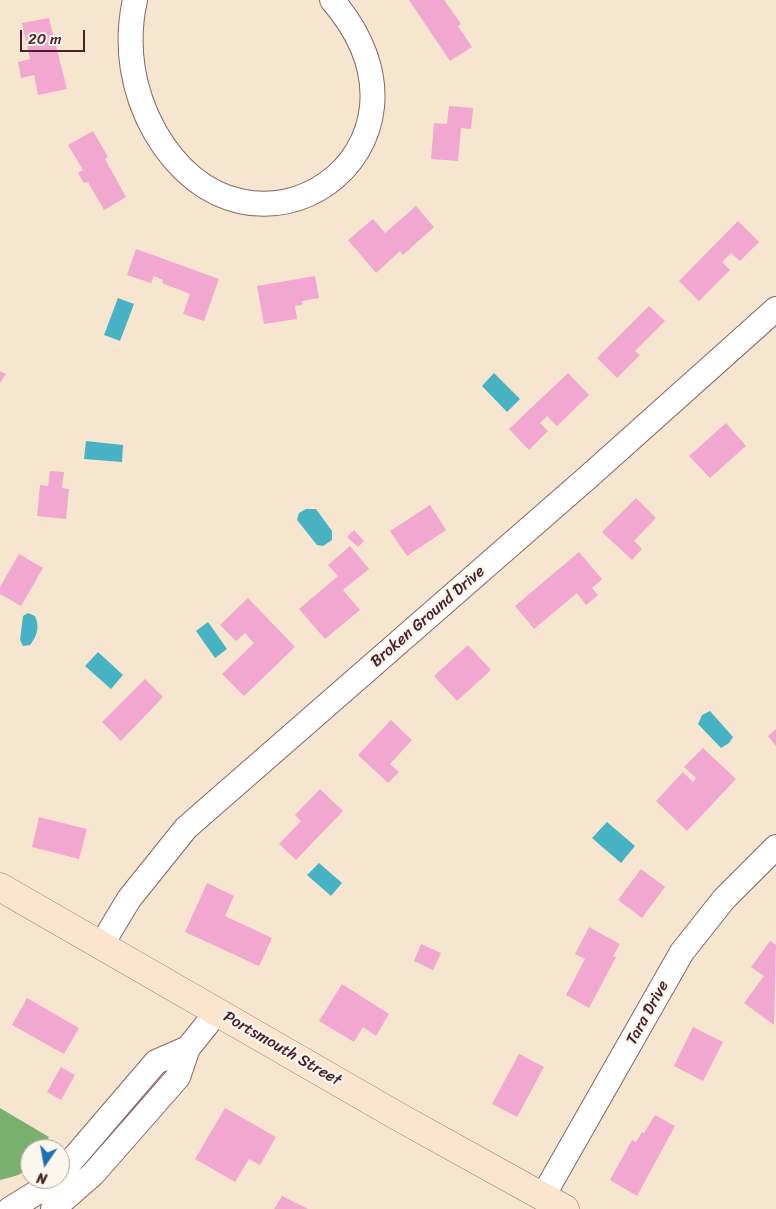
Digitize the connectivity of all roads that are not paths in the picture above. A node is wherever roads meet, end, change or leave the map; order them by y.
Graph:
1 (135, 0) edge
2 (332, 0) edge
3 (776, 309) edge
4 (776, 847) edge
5 (0, 887) edge
6 (102, 944) junction
7 (217, 1012) junction
8 (188, 1048) junction
9 (70, 1162) edge
10 (41, 1189) edge
11 (554, 1203) edge
12 (10, 1209) edge
13 (53, 1209) edge

1 - 2 street
3 - 6 street, Broken Ground Drive
4 - 11 street, Tara Drive
5 - 6 street, Portsmouth Street
6 - 7 street, Portsmouth Street
7 - 8 street
7 - 11 street, Portsmouth Street
8 - 9 street
8 - 13 street
10 - 12 street

